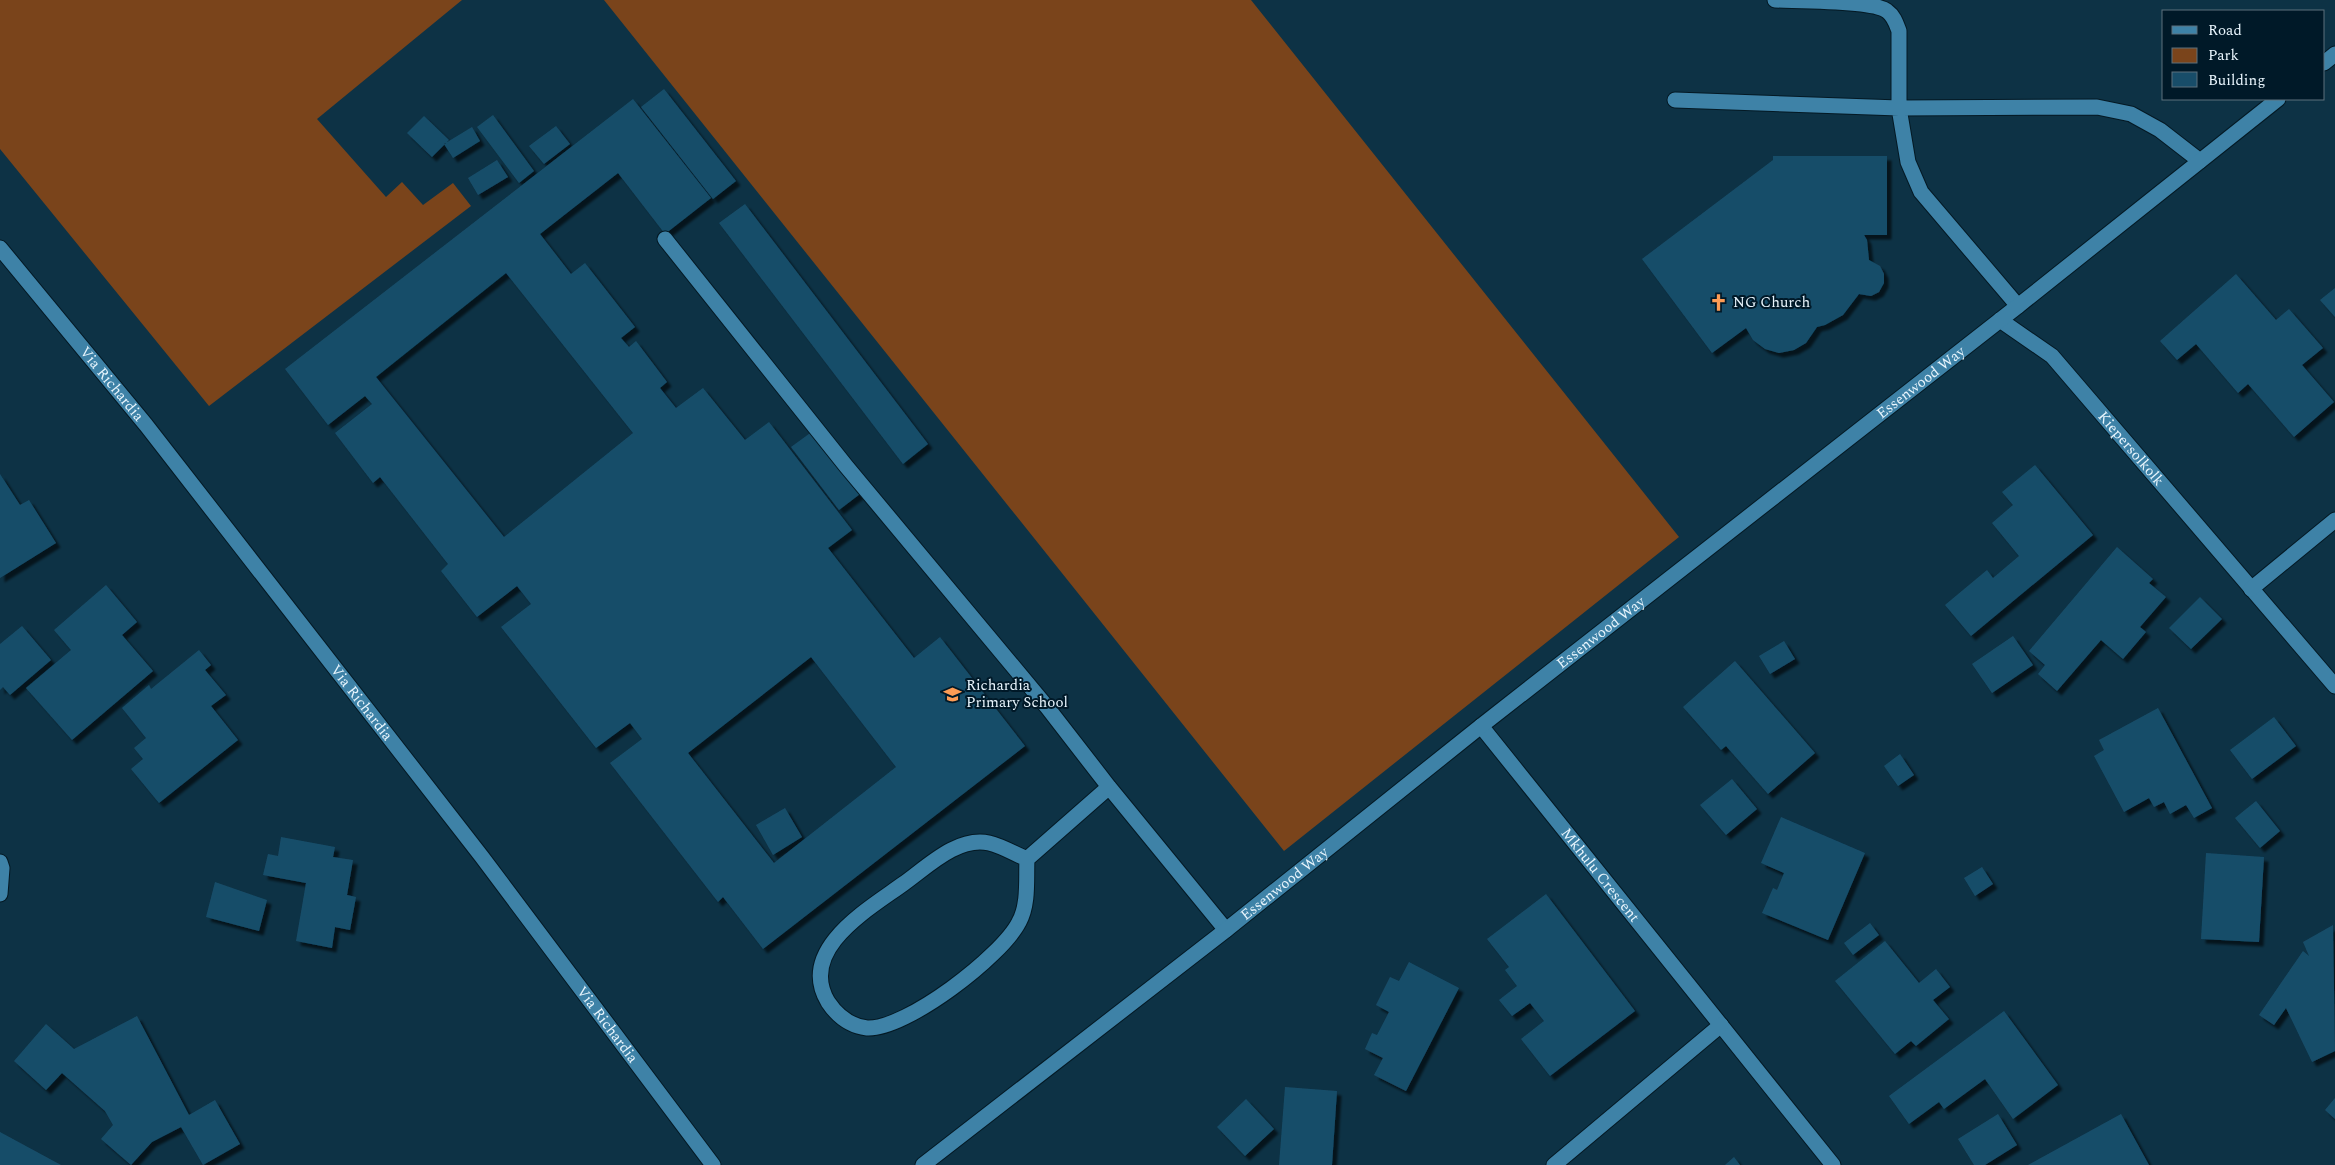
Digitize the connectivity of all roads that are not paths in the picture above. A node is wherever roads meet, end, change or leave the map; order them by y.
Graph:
1 (1775, 0) edge
2 (2335, 54) edge
3 (2325, 62) edge
4 (1675, 100) dead end
5 (2277, 100) edge
6 (1899, 108) junction
7 (2200, 161) junction
8 (665, 239) dead end
9 (0, 248) edge
10 (2018, 306) junction
11 (2000, 320) junction
12 (2335, 520) edge
13 (2251, 589) junction
14 (2335, 686) edge
15 (1481, 726) junction
16 (1109, 786) junction
17 (1027, 859) junction
18 (0, 862) edge
19 (0, 894) edge
20 (1226, 930) junction
21 (1721, 1025) junction
22 (713, 1165) edge
23 (923, 1165) edge
24 (1554, 1165) edge
25 (1833, 1165) edge

1 - 6 street
2 - 3 street
4 - 6 street
5 - 7 street, Essenwood Way
6 - 7 street
6 - 10 street
7 - 10 street, Essenwood Way
8 - 16 street
9 - 22 street, Via Richardia
10 - 11 street, Essenwood Way
11 - 13 street, Kiepersolkolk
11 - 15 street, Essenwood Way
12 - 13 street
13 - 14 street, Kiepersolkolk
15 - 20 street, Essenwood Way
15 - 21 street, Mkhulu Crescent
16 - 17 street
16 - 20 street
17 - 17 street
18 - 19 street
20 - 23 street, Essenwood Way
21 - 24 street
21 - 25 street, Mkhulu Crescent

